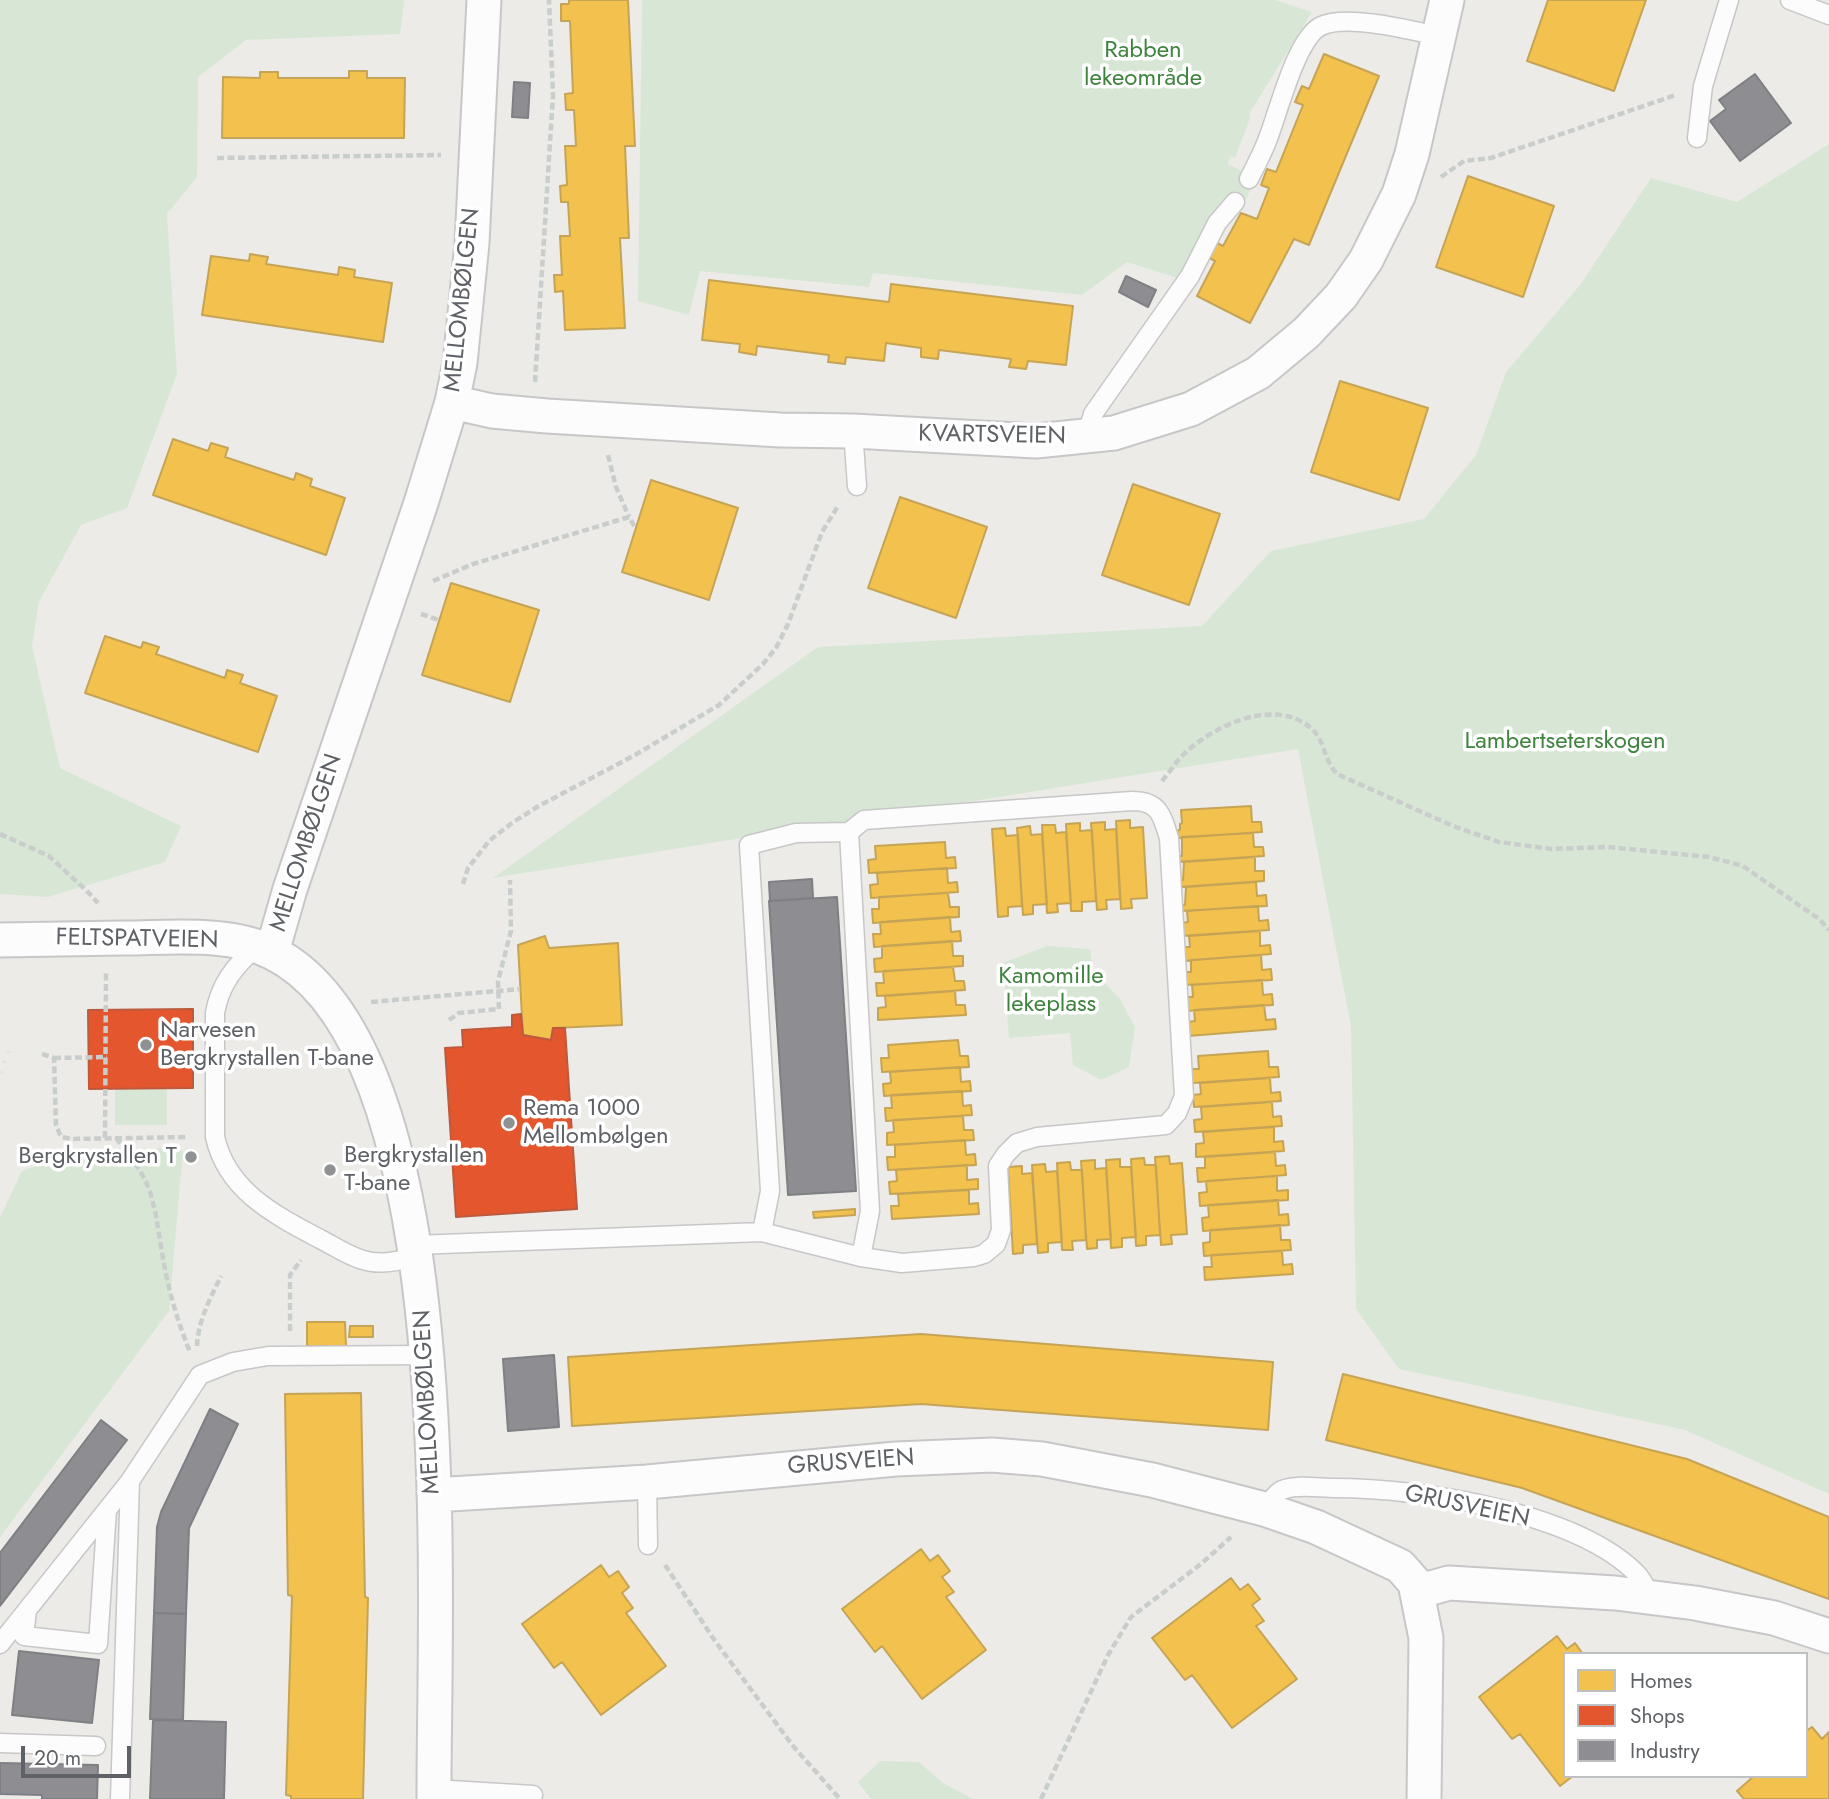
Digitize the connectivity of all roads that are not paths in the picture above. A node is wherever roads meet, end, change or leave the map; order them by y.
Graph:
1 (484, 0) edge
2 (1447, 0) edge
3 (1729, 0) edge
4 (1790, 0) edge
5 (1829, 15) edge
6 (1438, 36) junction
7 (1697, 138) dead end
8 (1249, 179) dead end
9 (1235, 202) dead end
10 (452, 402) junction
11 (853, 431) junction
12 (1086, 438) junction
13 (857, 486) road end
14 (849, 832) junction
15 (0, 940) edge
16 (264, 950) junction
17 (762, 1232) junction
18 (416, 1251) junction
19 (862, 1257) junction
20 (379, 1263) junction
21 (357, 1273) dead end
22 (427, 1355) junction
23 (130, 1481) junction
24 (647, 1482) junction
25 (434, 1495) junction
26 (1261, 1509) junction
27 (107, 1510) junction
28 (648, 1545) road end
29 (1417, 1592) junction
30 (1651, 1597) junction
31 (27, 1610) junction
32 (1829, 1636) edge
33 (0, 1644) edge
34 (0, 1743) edge
35 (96, 1746) dead end
36 (434, 1794) edge
37 (533, 1795) dead end
38 (120, 1799) edge
39 (1424, 1799) edge

1 - 10 street, MELLOMBØLGEN
2 - 6 street, KVARTSVEIEN
3 - 7 lane
4 - 5 lane
6 - 8 lane
6 - 12 street, KVARTSVEIEN
9 - 12 lane
10 - 11 street, KVARTSVEIEN
10 - 16 street, MELLOMBØLGEN
11 - 12 street, KVARTSVEIEN
11 - 13 lane
14 - 17 lane
14 - 19 lane
14 - 19 lane
15 - 16 street, FELTSPATVEIEN
16 - 18 street, MELLOMBØLGEN
16 - 20 lane
17 - 18 lane
17 - 19 lane
18 - 20 lane
18 - 22 street, MELLOMBØLGEN
20 - 21 lane
22 - 23 lane
22 - 25 street, MELLOMBØLGEN
23 - 27 lane
23 - 38 lane
24 - 25 street, GRUSVEIEN
24 - 26 street, GRUSVEIEN
24 - 28 lane
25 - 36 street, MELLOMBØLGEN
26 - 29 street, GRUSVEIEN
26 - 30 lane, GRUSVEIEN
27 - 31 lane
27 - 31 lane
29 - 30 street
29 - 39 street
30 - 32 street
31 - 33 lane
34 - 35 lane
36 - 37 lane

